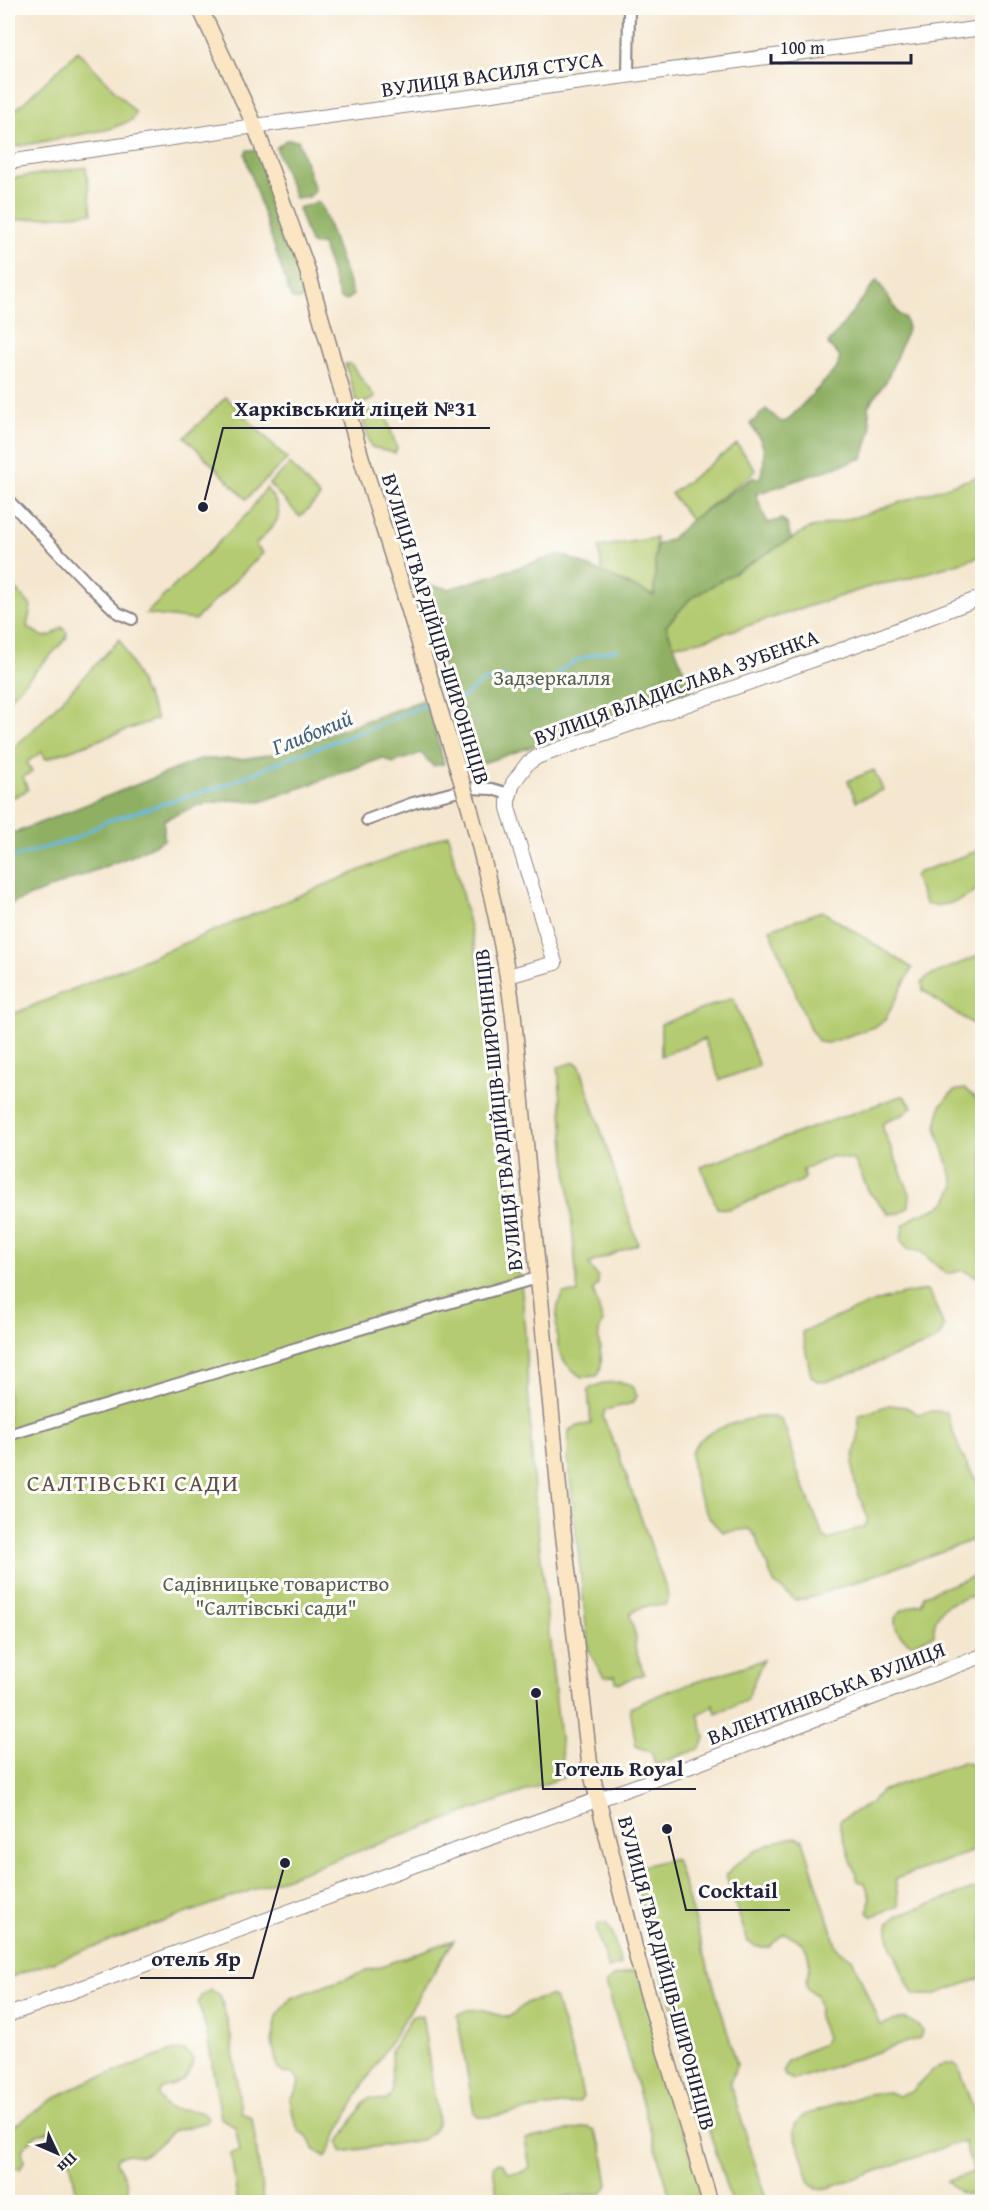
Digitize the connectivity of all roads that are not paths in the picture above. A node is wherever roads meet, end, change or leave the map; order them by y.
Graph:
1 (200, 8) edge
2 (629, 8) edge
3 (982, 28) edge
4 (628, 76) junction
5 (255, 126) junction
6 (8, 162) edge
7 (8, 500) edge
8 (982, 597) edge
9 (132, 619) dead end
10 (509, 794) junction
11 (368, 820) dead end
12 (508, 976) junction
13 (537, 1278) junction
14 (8, 1435) edge
15 (982, 1656) edge
16 (598, 1800) junction
17 (8, 2015) edge
18 (710, 2202) edge

1 - 5 main road, ВУЛИЦЯ ГВАРДІЙЦІВ-ШИРОНІНЦІВ
2 - 4 street
3 - 4 street, ВУЛИЦЯ ВАСИЛЯ СТУСА
4 - 5 street, ВУЛИЦЯ ВАСИЛЯ СТУСА
5 - 6 street, ВУЛИЦЯ ВАСИЛЯ СТУСА
5 - 12 main road, ВУЛИЦЯ ГВАРДІЙЦІВ-ШИРОНІНЦІВ, bridge
7 - 9 street
8 - 10 street, ВУЛИЦЯ ВЛАДИСЛАВА ЗУБЕНКА
10 - 11 street
10 - 12 street
12 - 13 main road, ВУЛИЦЯ ГВАРДІЙЦІВ-ШИРОНІНЦІВ
13 - 14 street
13 - 16 main road, ВУЛИЦЯ ГВАРДІЙЦІВ-ШИРОНІНЦІВ
15 - 16 street, ВАЛЕНТИНІВСЬКА ВУЛИЦЯ
16 - 17 street, ВАЛЕНТИНІВСЬКА ВУЛИЦЯ
16 - 18 main road, ВУЛИЦЯ ГВАРДІЙЦІВ-ШИРОНІНЦІВ

